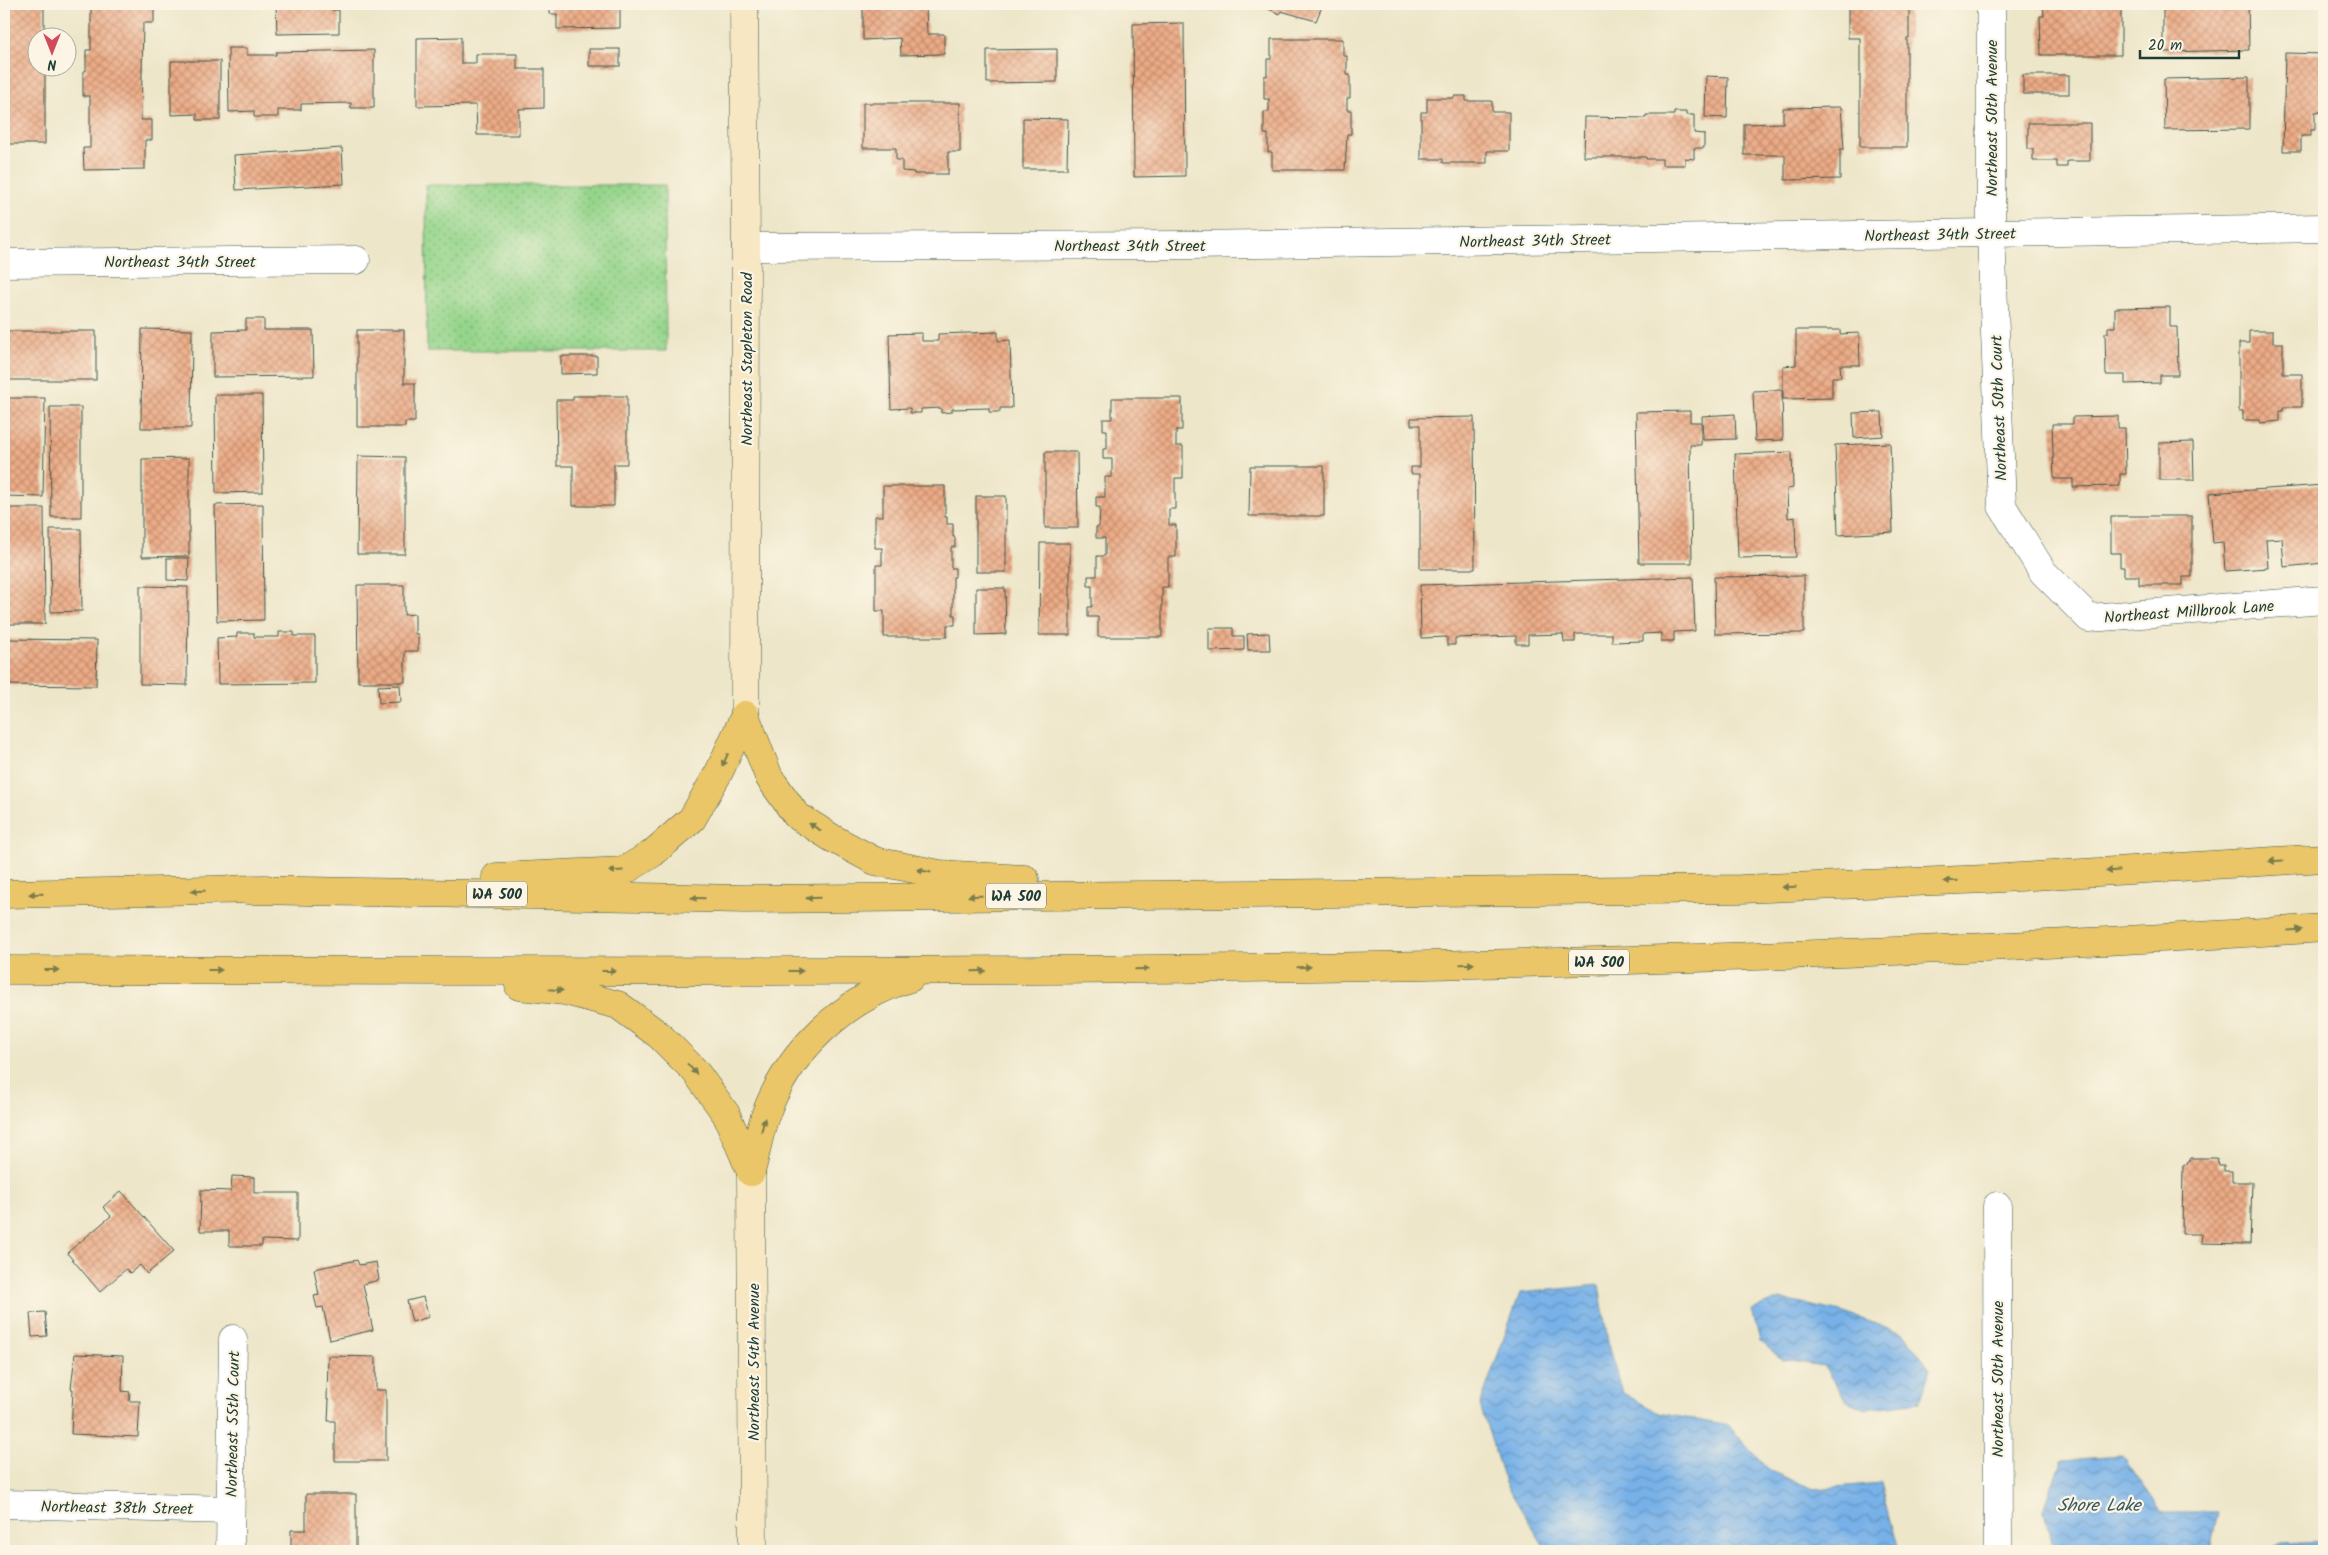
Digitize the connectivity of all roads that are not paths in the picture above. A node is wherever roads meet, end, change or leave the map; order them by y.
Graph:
1 (744, 4) edge
2 (1991, 4) edge
3 (2324, 228) edge
4 (1991, 233) junction
5 (746, 247) junction
6 (356, 260) dead end
7 (4, 263) edge
8 (2043, 572) joint
9 (2324, 600) edge
10 (745, 715) junction
11 (2324, 858) edge
12 (247, 890) junction
13 (1286, 893) junction
14 (4, 894) edge
15 (2324, 928) edge
16 (4, 970) edge
17 (263, 970) junction
18 (931, 971) junction
19 (752, 1172) junction
20 (1997, 1206) dead end
21 (234, 1339) dead end
22 (4, 1504) edge
23 (230, 1510) junction
24 (230, 1551) edge
25 (753, 1551) edge
26 (1998, 1551) edge

1 - 5 street, Northeast Stapleton Road
2 - 4 street, Northeast 50th Avenue
3 - 4 street, Northeast 34th Street
4 - 5 street, Northeast 34th Street
4 - 8 street, Northeast 50th Court
5 - 10 street, Northeast Stapleton Road
6 - 7 street, Northeast 34th Street
8 - 9 street, Northeast Millbrook Lane
10 -> 12 highway
13 -> 10 highway
11 -> 13 highway, WA 500
13 -> 12 highway, WA 500
12 -> 14 highway, WA 500
18 -> 15 highway, WA 500
16 -> 17 highway, WA 500
17 -> 18 highway, WA 500
17 -> 19 highway
19 -> 18 highway
19 - 25 street, Northeast 54th Avenue
20 - 26 street, Northeast 50th Avenue
21 - 23 street, Northeast 55th Court
22 - 23 street, Northeast 38th Street
23 - 24 street, Northeast 55th Court

